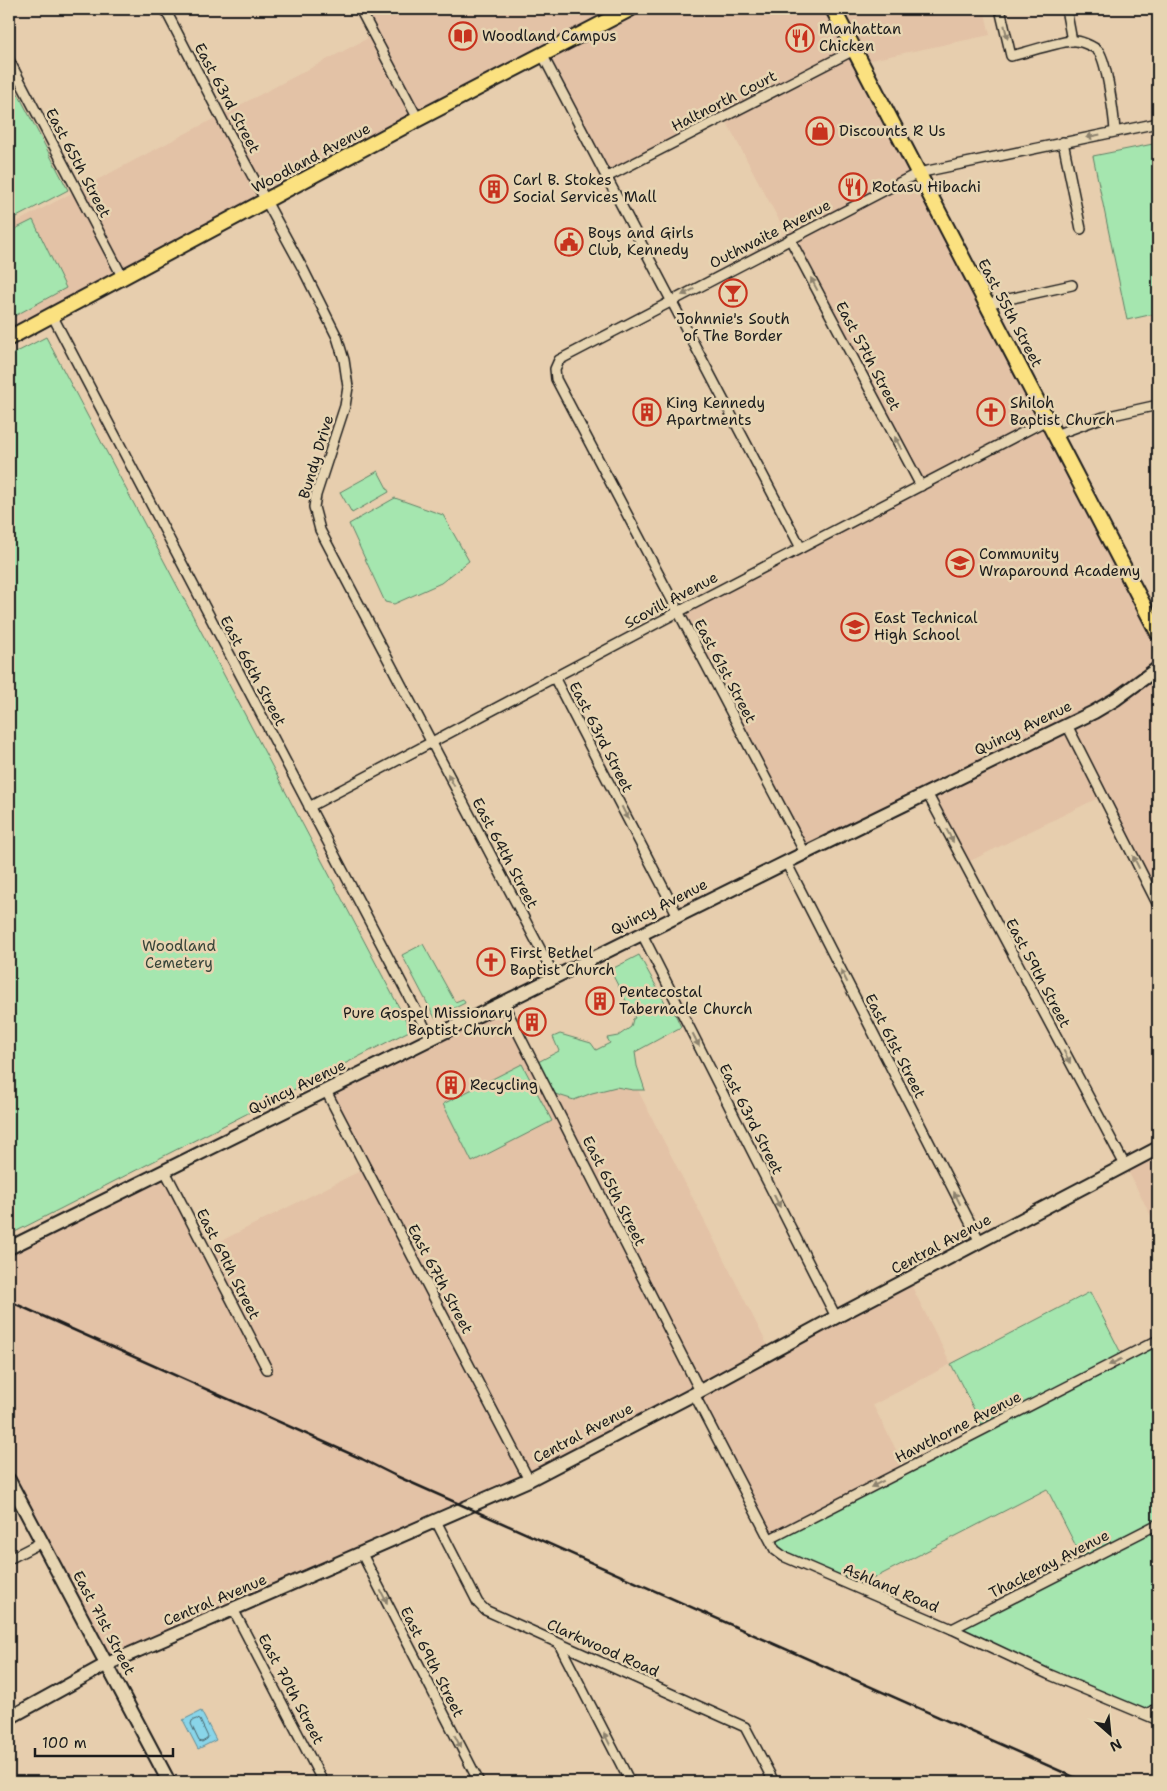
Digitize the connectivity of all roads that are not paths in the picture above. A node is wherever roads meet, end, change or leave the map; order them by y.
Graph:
1 (165, 9) edge
2 (360, 9) edge
3 (630, 9) edge
4 (833, 9) edge
5 (1000, 9) edge
6 (1066, 9) edge
7 (1072, 41) junction
8 (854, 50) junction
9 (542, 54) junction
10 (9, 60) edge
11 (418, 119) junction
12 (1158, 123) edge
13 (1115, 131) junction
14 (1063, 142) junction
15 (918, 173) junction
16 (607, 178) junction
17 (266, 200) junction
18 (1081, 229) dead end
19 (790, 239) junction
20 (122, 278) junction
21 (1072, 285) dead end
22 (670, 301) junction
23 (986, 304) junction
24 (52, 315) junction
25 (9, 338) edge
26 (554, 369) joint
27 (1158, 405) edge
28 (1047, 420) junction
29 (1055, 435) junction
30 (921, 486) junction
31 (802, 548) junction
32 (678, 612) junction
33 (1158, 633) edge
34 (1158, 668) edge
35 (554, 677) junction
36 (1067, 725) junction
37 (431, 742) junction
38 (927, 793) junction
39 (309, 806) junction
40 (805, 853) junction
41 (786, 862) junction
42 (1158, 905) edge
43 (678, 916) junction
44 (642, 934) junction
45 (555, 977) junction
46 (503, 1003) junction
47 (431, 1039) junction
48 (326, 1091) junction
49 (1158, 1148) edge
50 (1125, 1165) junction
51 (164, 1171) junction
52 (980, 1242) junction
53 (9, 1248) edge
54 (836, 1316) junction
55 (1158, 1340) edge
56 (266, 1369) dead end
57 (697, 1392) junction
58 (9, 1480) edge
59 (529, 1480) junction
60 (436, 1521) junction
61 (1158, 1524) edge
62 (770, 1539) junction
63 (42, 1542) junction
64 (362, 1554) junction
65 (9, 1559) edge
66 (233, 1609) junction
67 (952, 1629) junction
68 (559, 1644) junction
69 (107, 1664) junction
70 (1158, 1708) edge
71 (1146, 1714) junction
72 (9, 1718) edge
73 (1158, 1720) edge
74 (169, 1782) edge
75 (323, 1782) edge
76 (479, 1782) edge
77 (630, 1782) edge
78 (774, 1782) edge

1 - 17 street, East 63rd Street
2 - 11 street
3 - 9 main road, Woodland Avenue
4 - 8 main road, East 55th Street
5 -> 7 street
6 - 7 street
7 - 13 street
8 - 15 main road, East 55th Street
8 - 16 street, Haltnorth Court
9 - 11 main road, Woodland Avenue
9 - 16 street
10 - 20 street, East 65th Street
11 - 17 main road, Woodland Avenue
12 - 13 street, Outhwaite Avenue
13 -> 14 street, Outhwaite Avenue
14 - 15 street, Outhwaite Avenue
14 - 18 street
15 - 19 street, Outhwaite Avenue
15 - 23 main road, East 55th Street
16 - 22 street
17 - 20 main road, Woodland Avenue
17 - 37 street, Bundy Drive
19 -> 22 street, Outhwaite Avenue
30 -> 19 street, East 57th Street
20 - 24 main road, Woodland Avenue
21 - 23 street
22 - 26 street, Outhwaite Avenue
22 - 31 street
23 - 28 main road, East 55th Street
24 - 25 main road, Woodland Avenue
24 - 39 street, East 66th Street
26 - 32 street, East 61st Street
27 - 29 street
28 - 29 main road, East 55th Street
28 - 30 street, Scovill Avenue
29 - 33 main road, East 55th Street
30 - 31 street, Scovill Avenue
31 - 32 street, Scovill Avenue
32 - 35 street, Scovill Avenue
32 - 40 street, East 61st Street
34 - 36 street, Quincy Avenue
35 - 37 street, Scovill Avenue
35 -> 43 street, East 63rd Street
36 - 38 street, Quincy Avenue
42 -> 36 street
37 - 39 street, Scovill Avenue
45 -> 37 street, East 64th Street
38 - 40 street, Quincy Avenue
38 -> 50 street, East 59th Street
39 - 47 street, East 66th Street
40 - 41 street, Quincy Avenue
41 - 43 street, Quincy Avenue
52 -> 41 street, East 61st Street
43 - 44 street, Quincy Avenue
44 - 45 street, Quincy Avenue
44 -> 54 street, East 63rd Street
45 - 46 street, Quincy Avenue
46 - 47 street, Quincy Avenue
46 - 57 street, East 65th Street
47 - 48 street, Quincy Avenue
48 - 51 street, Quincy Avenue
48 - 59 street, East 67th Street
49 - 50 street, Central Avenue
50 - 52 street, Central Avenue
51 - 53 street, Quincy Avenue
51 - 56 street, East 69th Street
52 - 54 street, Central Avenue
54 - 57 street, Central Avenue
55 -> 62 street, Hawthorne Avenue
57 - 59 street, Central Avenue
57 - 62 street, Ashland Road
58 - 63 street, East 71st Street
59 - 60 street, Central Avenue
60 - 64 street, Central Avenue
60 - 68 street, Clarkwood Road
61 - 67 street, Thackeray Avenue
62 - 67 street, Ashland Road
63 - 65 street
63 - 69 street, East 71st Street
64 - 66 street, Central Avenue
64 -> 76 street, East 69th Street
66 - 69 street, Central Avenue
66 - 75 street, East 70th Street
67 - 71 street, Ashland Road
77 -> 68 street
68 - 78 street, Clarkwood Road
69 - 72 street, Central Avenue
69 - 74 street, East 71st Street
70 - 71 street
71 - 73 street, Ashland Road

